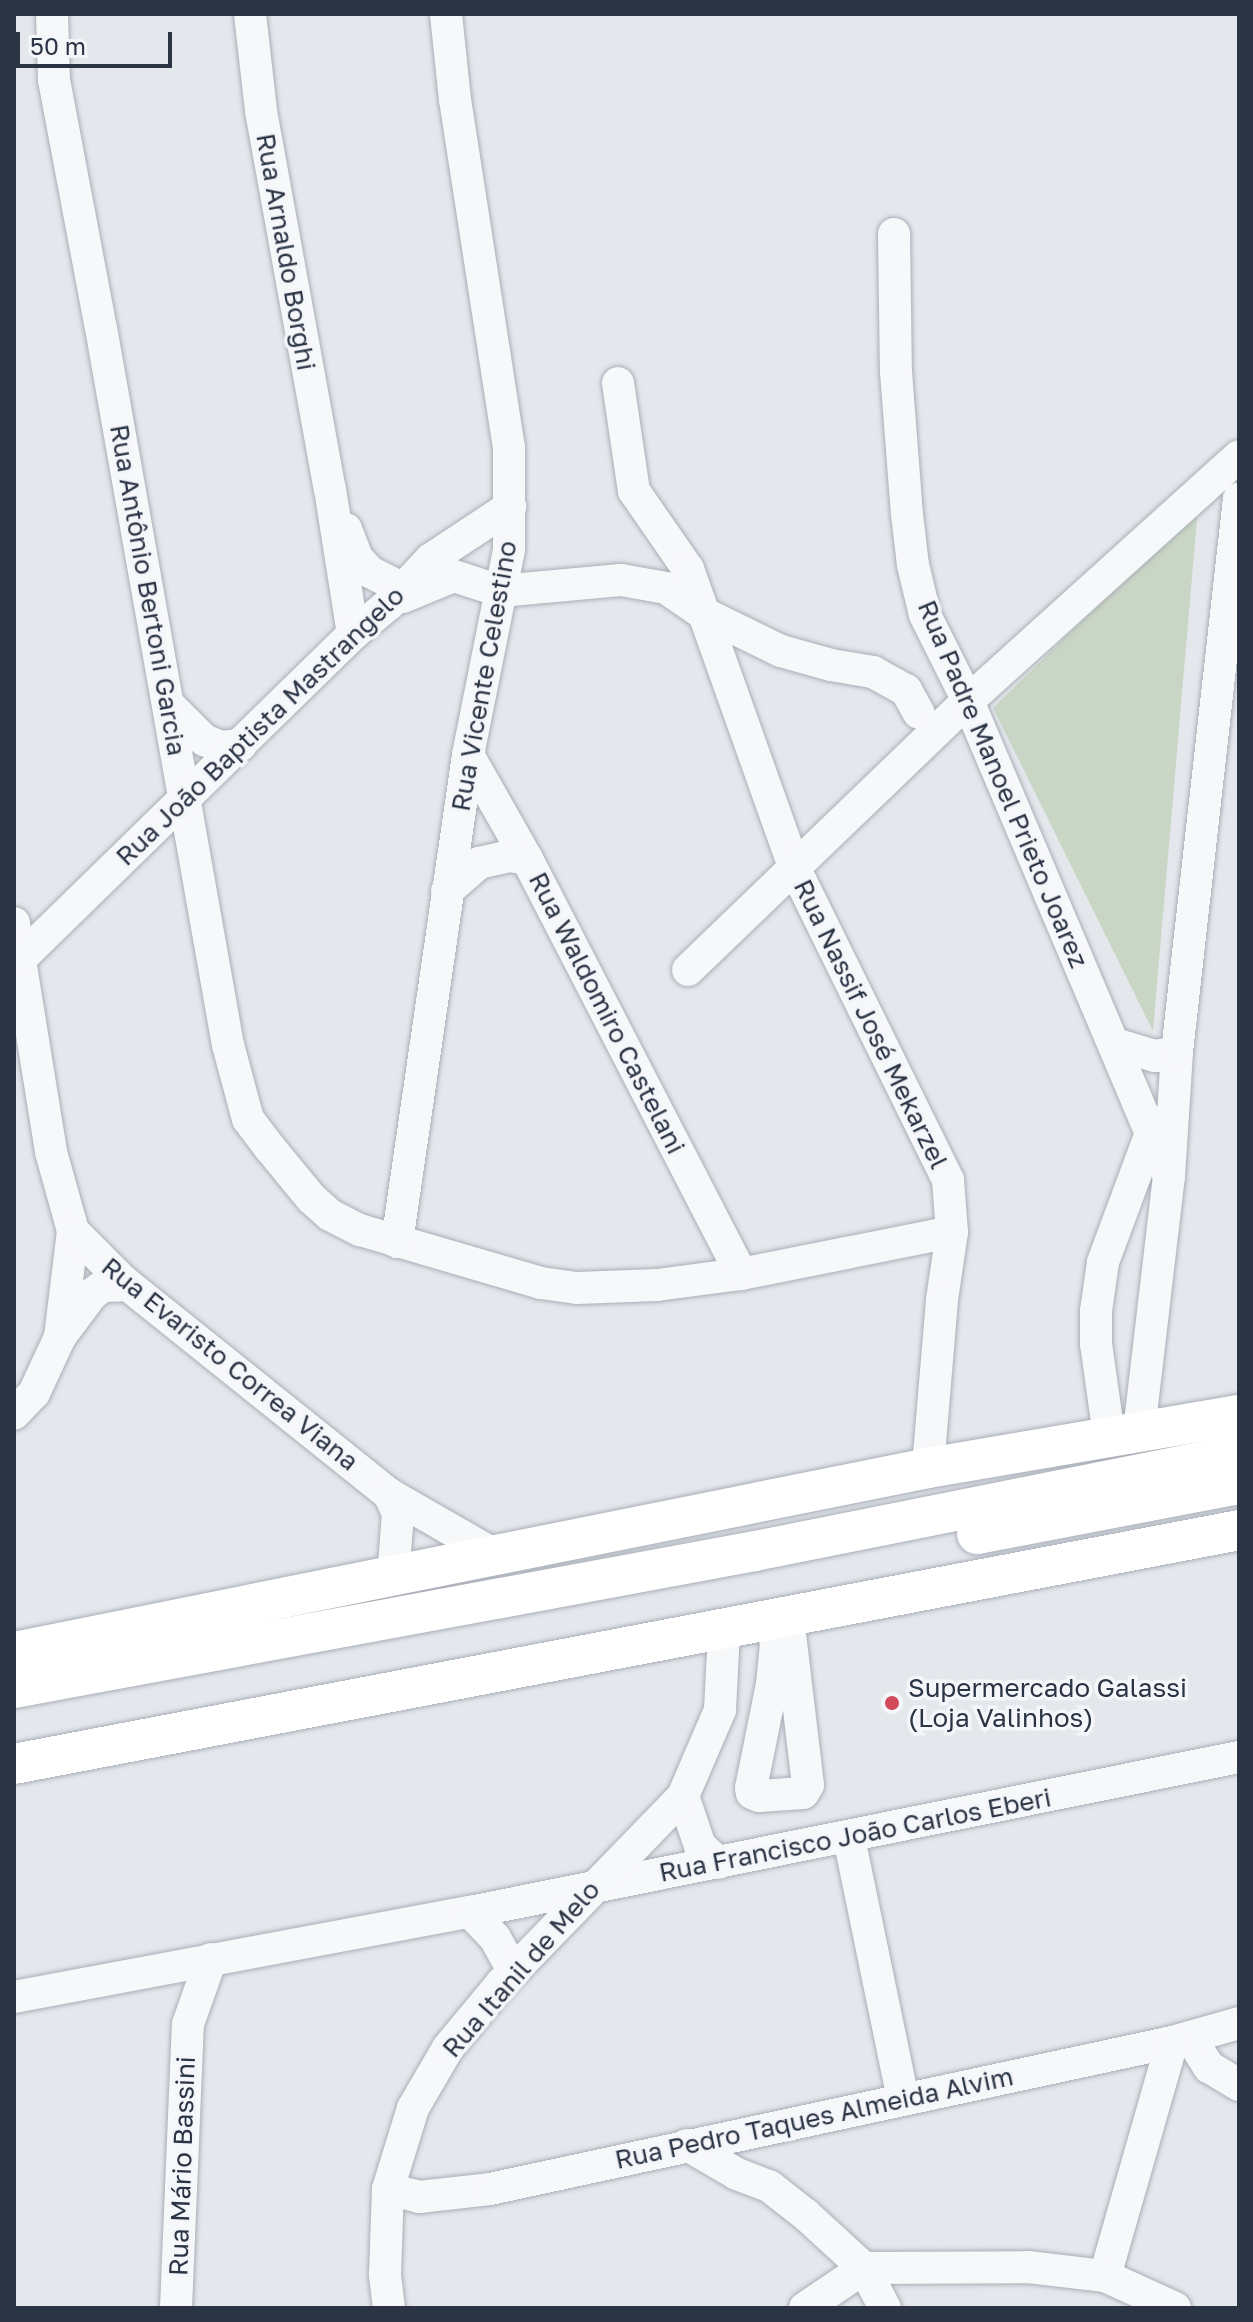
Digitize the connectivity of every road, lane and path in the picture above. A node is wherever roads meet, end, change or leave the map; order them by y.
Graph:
1 (52, 14) edge
2 (250, 14) edge
3 (446, 14) edge
4 (894, 234) dead end
5 (618, 383) dead end
6 (1239, 456) edge
7 (330, 489) junction
8 (1239, 498) edge
9 (510, 507) junction
10 (500, 591) junction
11 (396, 596) junction
12 (701, 612) junction
13 (353, 634) junction
14 (968, 701) junction
15 (169, 705) junction
16 (919, 713) dead end
17 (241, 745) junction
18 (468, 755) junction
19 (186, 799) junction
20 (527, 859) junction
21 (794, 867) junction
22 (447, 891) junction
23 (14, 923) edge
24 (21, 958) junction
25 (688, 970) dead end
26 (1115, 1044) junction
27 (1176, 1062) junction
28 (1152, 1131) junction
29 (1169, 1176) junction
30 (73, 1231) junction
31 (952, 1232) junction
32 (397, 1242) junction
33 (1159, 1255) junction
34 (1103, 1262) junction
35 (741, 1274) junction
36 (127, 1285) junction
37 (60, 1337) junction
38 (1096, 1363) junction
39 (1143, 1386) junction
40 (14, 1414) edge
41 (1239, 1415) edge
42 (1124, 1433) junction
43 (1239, 1454) edge
44 (928, 1468) junction
45 (1239, 1484) edge
46 (389, 1494) junction
47 (1239, 1530) edge
48 (495, 1555) junction
49 (393, 1578) junction
50 (780, 1619) junction
51 (724, 1630) junction
52 (14, 1652) edge
53 (14, 1688) edge
54 (14, 1714) edge
55 (1239, 1757) edge
56 (14, 1764) edge
57 (683, 1796) junction
58 (849, 1838) junction
59 (719, 1863) junction
60 (590, 1888) junction
61 (470, 1912) junction
62 (211, 1959) junction
63 (151, 1971) junction
64 (513, 1971) junction
65 (14, 1997) edge
66 (1239, 2023) edge
67 (188, 2024) junction
68 (1181, 2040) junction
69 (1239, 2085) edge
70 (903, 2098) junction
71 (758, 2130) junction
72 (687, 2145) junction
73 (769, 2186) junction
74 (388, 2189) junction
75 (864, 2268) junction
76 (1105, 2276) junction
77 (176, 2308) edge
78 (389, 2308) edge
79 (805, 2308) edge
80 (885, 2308) edge
81 (1175, 2308) edge

1 - 15 street, Rua Antônio Bertoni Garcia
2 - 7 street, Rua Arnaldo Borghi
3 - 9 street, Rua Vicente Celestino
4 - 14 street, Rua Padre Manoel Prieto Joarez
5 - 12 street, Rua Nassif José Mekarzel
6 - 14 street
7 - 11 street, Rua Arnaldo Borghi
7 - 13 street, Rua Arnaldo Borghi
8 - 27 street
9 - 10 street, Rua Vicente Celestino
9 - 11 street, Rua João Baptista Mastrangelo
10 - 11 street
10 - 12 street
10 - 18 street, Rua Vicente Celestino
11 - 13 street, Rua João Baptista Mastrangelo
12 - 16 street
12 - 21 street, Rua Nassif José Mekarzel
13 - 17 street, Rua João Baptista Mastrangelo
14 - 21 street
14 - 26 street, Rua Padre Manoel Prieto Joarez
15 - 17 street
15 - 19 street, Rua Antônio Bertoni Garcia
17 - 19 street, Rua João Baptista Mastrangelo
18 - 20 street, Rua Waldomiro Castelani
18 - 22 street, Rua Vicente Celestino
19 - 24 street, Rua João Baptista Mastrangelo
19 - 32 street, Rua Antônio Bertoni Garcia
20 - 22 street
20 - 35 street, Rua Waldomiro Castelani
21 - 25 street
21 - 31 street, Rua Nassif José Mekarzel
22 - 32 street, Rua Vicente Celestino
23 - 24 street
24 - 30 street
26 - 27 street
26 - 28 street, Rua Padre Manoel Prieto Joarez
27 - 28 street
27 - 29 street
28 - 29 street, Rua Padre Manoel Prieto Joarez
28 - 34 street
29 - 33 street
30 - 36 street, Rua Evaristo Correa Viana
30 - 37 street
31 - 35 street, Rua Antônio Bertoni Garcia
31 - 44 street, Rua Nassif José Mekarzel
32 - 35 street, Rua Antônio Bertoni Garcia
33 - 34 street
33 - 39 street
34 - 38 street
36 - 37 street
36 - 46 street, Rua Evaristo Correa Viana
37 - 40 street
38 - 39 street
38 - 42 street
39 - 42 street
41 - 42 main road
42 - 44 main road
43 - 53 main road
44 - 48 main road
45 - 54 main road
46 - 48 street, Rua Evaristo Correa Viana
46 - 49 street
47 - 50 main road
48 - 49 main road
49 - 52 main road
50 - 50 street
50 - 51 main road
51 - 56 main road
51 - 57 street, Rua Itanil de Melo
55 - 58 street, Rua Francisco João Carlos Eberi
57 - 59 street
57 - 60 street, Rua Itanil de Melo
58 - 59 street, Rua Francisco João Carlos Eberi
58 - 70 street
59 - 60 street, Rua Francisco João Carlos Eberi
60 - 61 street, Rua Francisco João Carlos Eberi
60 - 64 street, Rua Itanil de Melo
61 - 62 street, Rua Francisco João Carlos Eberi
61 - 64 street
62 - 63 street, Rua Francisco João Carlos Eberi
62 - 67 street, Rua Mário Bassini
63 - 65 street, Rua Francisco João Carlos Eberi
63 - 67 street, Rua Mário Bassini
64 - 74 street, Rua Itanil de Melo
66 - 68 street, Rua Pedro Taques Almeida Alvim
67 - 77 street, Rua Mário Bassini
68 - 69 street
68 - 70 street, Rua Pedro Taques Almeida Alvim
68 - 76 street
70 - 71 street, Rua Pedro Taques Almeida Alvim
71 - 72 street, Rua Pedro Taques Almeida Alvim
71 - 73 street
72 - 73 street
72 - 74 street, Rua Pedro Taques Almeida Alvim
73 - 75 street
74 - 78 street, Rua Itanil de Melo
75 - 76 street
75 - 79 street
75 - 80 street
76 - 81 street

